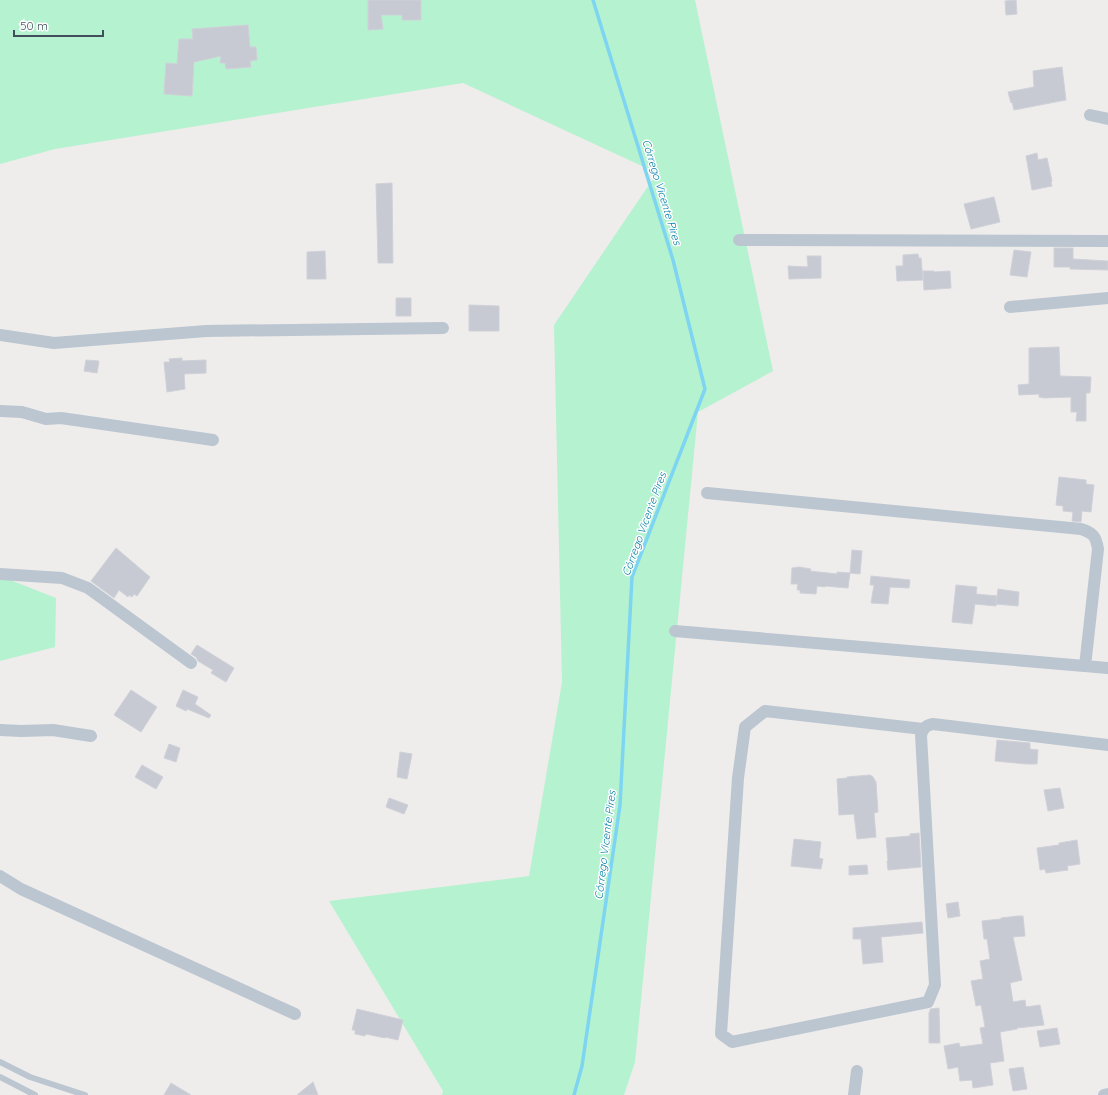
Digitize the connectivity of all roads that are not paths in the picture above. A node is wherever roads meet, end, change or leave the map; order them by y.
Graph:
1 (1090, 114) dead end
2 (1108, 119) edge
3 (739, 240) dead end
4 (1108, 241) edge
5 (1108, 298) edge
6 (1010, 307) dead end
7 (443, 328) dead end
8 (0, 335) edge
9 (0, 411) edge
10 (213, 440) dead end
11 (707, 493) dead end
12 (0, 574) edge
13 (675, 631) dead end
14 (191, 663) dead end
15 (1085, 666) junction
16 (1108, 668) edge
17 (923, 729) junction
18 (0, 730) edge
19 (91, 736) dead end
20 (1108, 745) edge
21 (0, 876) edge
22 (295, 1014) dead end
23 (0, 1062) edge
24 (857, 1071) dead end
25 (0, 1077) edge
26 (1108, 1094) edge
27 (36, 1095) edge
28 (85, 1095) edge
29 (854, 1095) edge
30 (1104, 1095) edge

1 - 2 street
3 - 4 street
5 - 6 street
7 - 8 street
9 - 10 street
11 - 15 street
12 - 14 street
13 - 15 street
15 - 16 street
17 - 17 street
17 - 20 street
18 - 19 street
21 - 22 street
23 - 28 lane
24 - 29 street
25 - 27 lane
26 - 30 street

